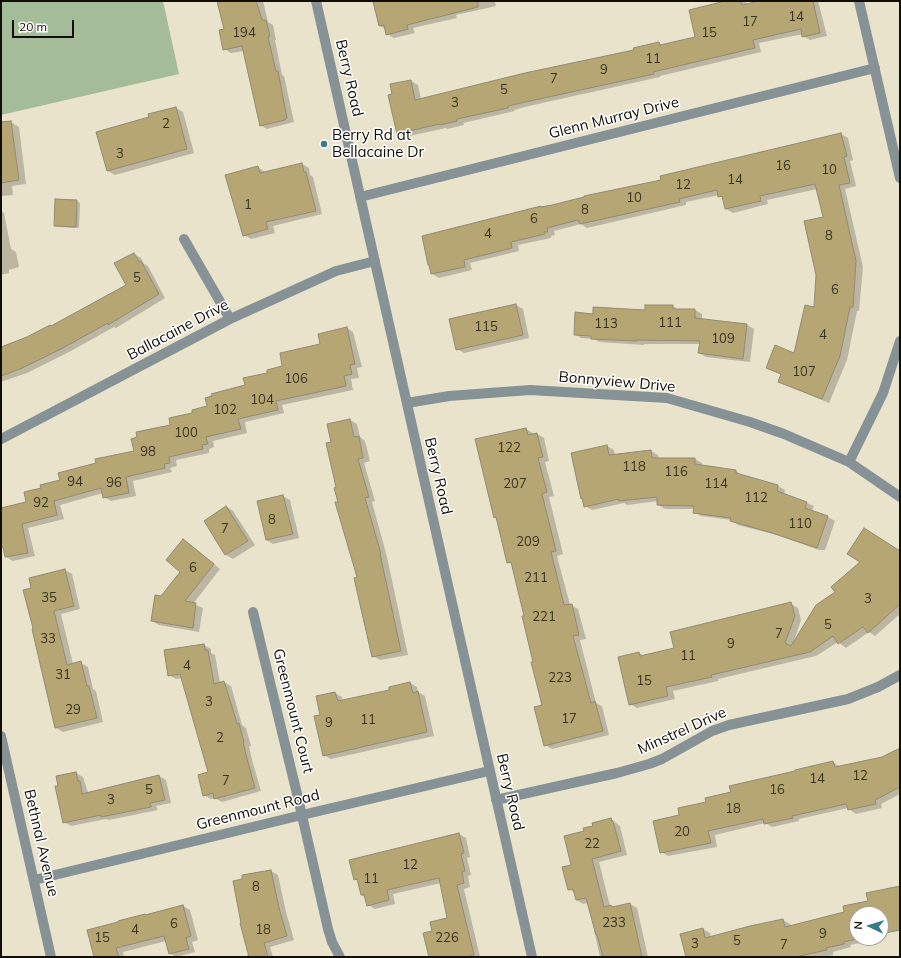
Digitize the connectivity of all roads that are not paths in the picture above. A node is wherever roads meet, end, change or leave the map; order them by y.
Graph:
1 (316, 1) edge
2 (859, 1) edge
3 (875, 68) junction
4 (900, 178) edge
5 (360, 197) junction
6 (184, 239) dead end
7 (375, 262) junction
8 (230, 319) junction
9 (900, 341) edge
10 (407, 403) junction
11 (1, 439) edge
12 (850, 462) junction
13 (900, 497) edge
14 (253, 612) dead end
15 (900, 675) edge
16 (1, 736) edge
17 (489, 771) junction
18 (496, 800) junction
19 (302, 815) junction
20 (34, 880) junction
21 (51, 957) edge
22 (340, 957) edge
23 (532, 957) edge

1 - 5 street, Berry Road
2 - 3 street
3 - 4 street
3 - 5 street, Glenn Murray Drive
5 - 7 street, Berry Road
6 - 8 street
7 - 8 street, Ballacaine Drive
7 - 10 street, Berry Road
8 - 11 street, Ballacaine Drive
9 - 12 street
10 - 12 street, Bonnyview Drive
10 - 17 street, Berry Road
12 - 13 street, Bonnyview Drive
14 - 19 street, Greenmount Court
15 - 18 street, Minstrel Drive
16 - 20 street, Bethnal Avenue
17 - 18 street, Berry Road
17 - 19 street, Greenmount Road
18 - 23 street, Berry Road
19 - 20 street, Greenmount Road
19 - 22 street, Greenmount Court
20 - 21 street, Bethnal Avenue

